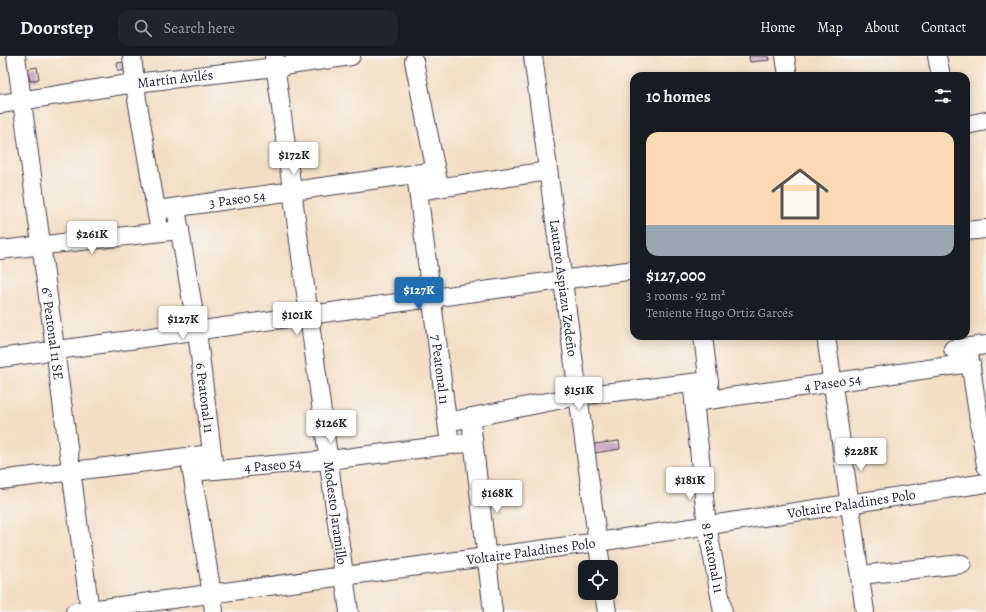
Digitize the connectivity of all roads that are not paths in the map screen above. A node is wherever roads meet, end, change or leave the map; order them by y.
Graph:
1 (16, 56) edge
2 (132, 56) edge
3 (351, 56) edge
4 (533, 56) edge
5 (785, 56) edge
6 (937, 56) edge
7 (275, 61) edge
8 (414, 61) dead end
9 (787, 72) edge
10 (940, 72) edge
11 (135, 83) junction
12 (22, 101) junction
13 (0, 104) edge
14 (986, 121) edge
15 (970, 124) edge
16 (548, 172) junction
17 (437, 180) junction
18 (417, 183) junction
19 (293, 191) junction
20 (176, 208) junction
21 (157, 210) junction
22 (986, 229) edge
23 (180, 230) junction
24 (970, 231) edge
25 (160, 232) junction
26 (41, 245) junction
27 (0, 250) edge
28 (630, 271) edge
29 (563, 280) junction
30 (432, 298) junction
31 (309, 315) junction
32 (197, 331) junction
33 (703, 340) edge
34 (827, 340) edge
35 (986, 345) edge
36 (55, 350) junction
37 (960, 352) edge
38 (0, 358) edge
39 (833, 382) junction
40 (700, 383) junction
41 (578, 396) junction
42 (703, 400) junction
43 (471, 418) junction
44 (447, 422) junction
45 (473, 442) junction
46 (450, 445) junction
47 (328, 460) junction
48 (212, 462) junction
49 (191, 465) junction
50 (986, 466) edge
51 (70, 472) junction
52 (0, 480) edge
53 (986, 483) edge
54 (850, 504) junction
55 (707, 526) junction
56 (598, 542) junction
57 (486, 556) junction
58 (600, 560) edge
59 (962, 564) dead end
60 (860, 575) junction
61 (344, 576) junction
62 (212, 594) junction
63 (605, 600) edge
64 (85, 611) edge
65 (214, 612) edge
66 (349, 612) edge
67 (493, 612) edge
68 (607, 612) edge
69 (724, 612) edge
70 (864, 612) edge

1 - 12 street, 6° Peatonal 11 SE
2 - 11 street
3 - 7 street, Martín Avilés
4 - 16 street, Lautaro Aspiazu Zedeño
5 - 9 street
6 - 10 street
7 - 11 street, Martín Avilés
7 - 19 street, Modesto Jaramillo
8 - 17 street
11 - 12 street, Martín Avilés
11 - 21 street
12 - 13 street, Martín Avilés
12 - 26 street, 6° Peatonal 11 SE
14 - 15 street
16 - 17 street, 3 Paseo 54
16 - 29 street, Lautaro Aspiazu Zedeño
17 - 18 street, 3 Paseo 54
18 - 19 street, 3 Paseo 54
18 - 30 street, 7 Peatonal 11
19 - 20 street, 3 Paseo 54
19 - 31 street, Modesto Jaramillo
20 - 21 street, 3 Paseo 54
20 - 23 street, 6 Peatonal 11
21 - 25 street
22 - 24 street
23 - 25 street
23 - 32 street, 6 Peatonal 11
25 - 26 street
26 - 27 street
26 - 36 street, 6° Peatonal 11 SE
28 - 29 street
29 - 30 street
29 - 41 street, Lautaro Aspiazu Zedeño
30 - 31 street
30 - 44 street, 7 Peatonal 11
31 - 32 street
31 - 47 street, Modesto Jaramillo
32 - 36 street
32 - 48 street, 6 Peatonal 11
33 - 40 street, 8 Peatonal 11
34 - 39 street
35 - 37 street, 4 Paseo 54
36 - 38 street
36 - 51 street, 6° Peatonal 11 SE
37 - 39 street, 4 Paseo 54
37 - 50 street
39 - 42 street, 4 Paseo 54
39 - 54 street
40 - 41 street
40 - 42 street, 8 Peatonal 11
41 - 43 street
41 - 56 street, Lautaro Aspiazu Zedeño
42 - 55 street, 8 Peatonal 11
43 - 44 street
43 - 45 street
44 - 46 street, 7 Peatonal 11
45 - 46 street, 4 Paseo 54
45 - 57 street
46 - 47 street, 4 Paseo 54
47 - 48 street, 4 Paseo 54
47 - 61 street, Modesto Jaramillo
48 - 49 street, 4 Paseo 54
49 - 51 street, 4 Paseo 54
49 - 62 street
51 - 52 street, 4 Paseo 54
51 - 64 street, 6° Peatonal 11 SE
53 - 54 street, Voltaire Paladines Polo
54 - 55 street, Voltaire Paladines Polo
54 - 60 street
55 - 56 street, Voltaire Paladines Polo
55 - 69 street, 8 Peatonal 11
56 - 57 street, Voltaire Paladines Polo
56 - 58 street, Lautaro Aspiazu Zedeño
57 - 61 street, Voltaire Paladines Polo
57 - 67 street
59 - 60 street
60 - 70 street
61 - 62 street, Voltaire Paladines Polo
61 - 66 street, Modesto Jaramillo
62 - 64 street, Voltaire Paladines Polo
62 - 65 street
63 - 68 street

